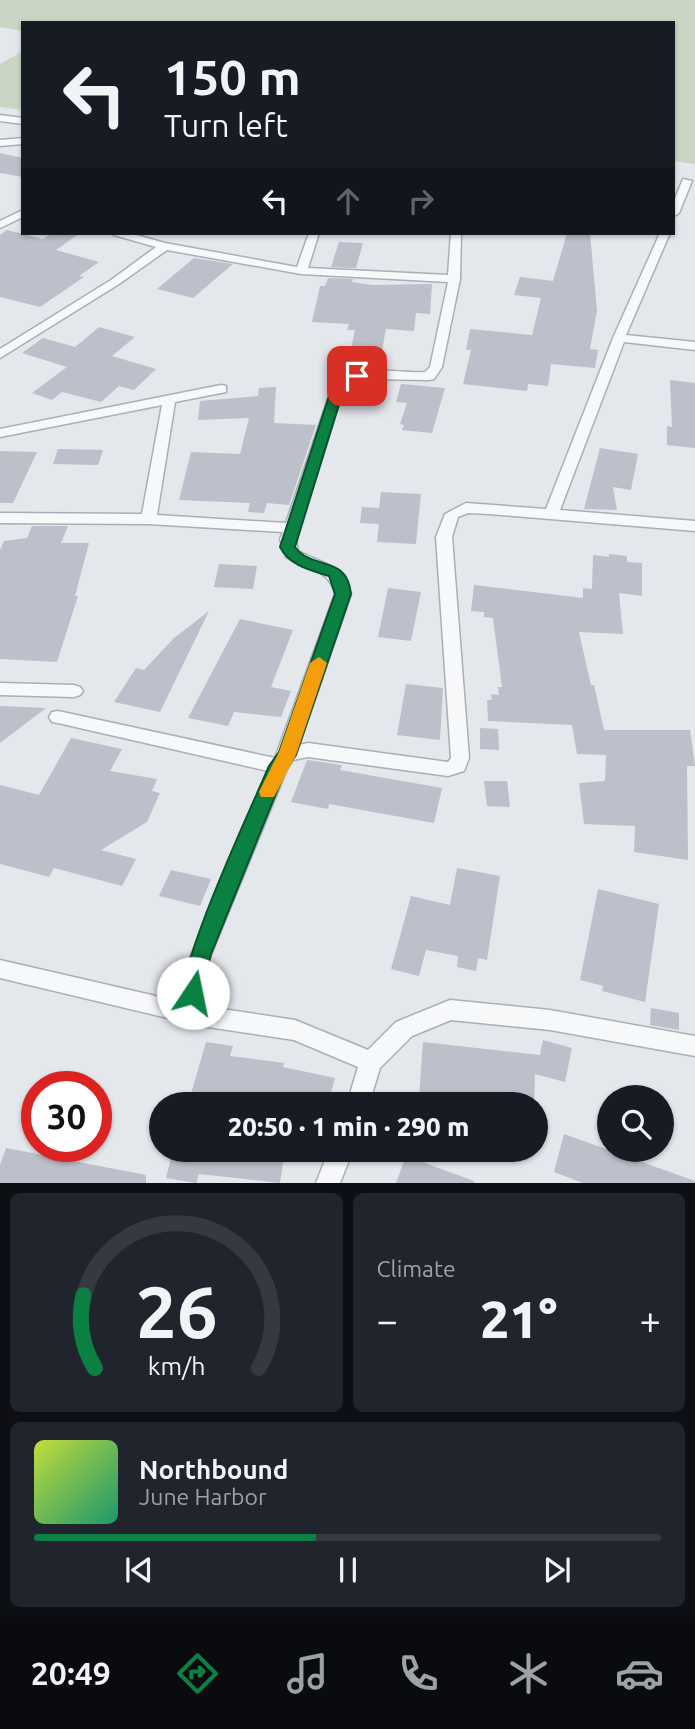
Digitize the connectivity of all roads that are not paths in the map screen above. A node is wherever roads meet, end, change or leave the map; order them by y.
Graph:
1 (0, 118) edge
2 (21, 121) edge
3 (21, 141) edge
4 (0, 144) edge
5 (687, 181) dead end
6 (675, 210) edge
7 (21, 214) edge
8 (0, 225) edge
9 (125, 235) edge
10 (313, 235) edge
11 (456, 235) edge
12 (664, 235) edge
13 (165, 246) junction
14 (301, 271) junction
15 (454, 279) junction
16 (619, 338) junction
17 (695, 346) edge
18 (0, 354) edge
19 (221, 389) dead end
20 (169, 400) junction
21 (0, 433) edge
22 (551, 516) junction
23 (0, 518) edge
24 (149, 519) junction
25 (695, 526) edge
26 (292, 528) junction
27 (0, 689) edge
28 (74, 691) dead end
29 (58, 717) dead end
30 (283, 760) junction
31 (0, 969) edge
32 (201, 1016) junction
33 (695, 1046) edge
34 (371, 1062) junction
35 (362, 1092) edge
36 (336, 1162) edge
37 (328, 1183) edge

1 - 2 street
3 - 4 street
5 - 6 street
7 - 8 street
9 - 13 street
10 - 14 street
11 - 15 street
12 - 16 street
13 - 14 street
13 - 18 street
14 - 15 street
15 - 26 street
16 - 17 street
16 - 22 street
19 - 20 street
20 - 21 street
20 - 24 street
22 - 25 street
22 - 30 street
23 - 24 street
24 - 26 street
26 - 30 street
27 - 28 street
29 - 30 street
30 - 32 street
31 - 32 street
32 - 34 street
33 - 34 street
34 - 35 street
36 - 37 street

